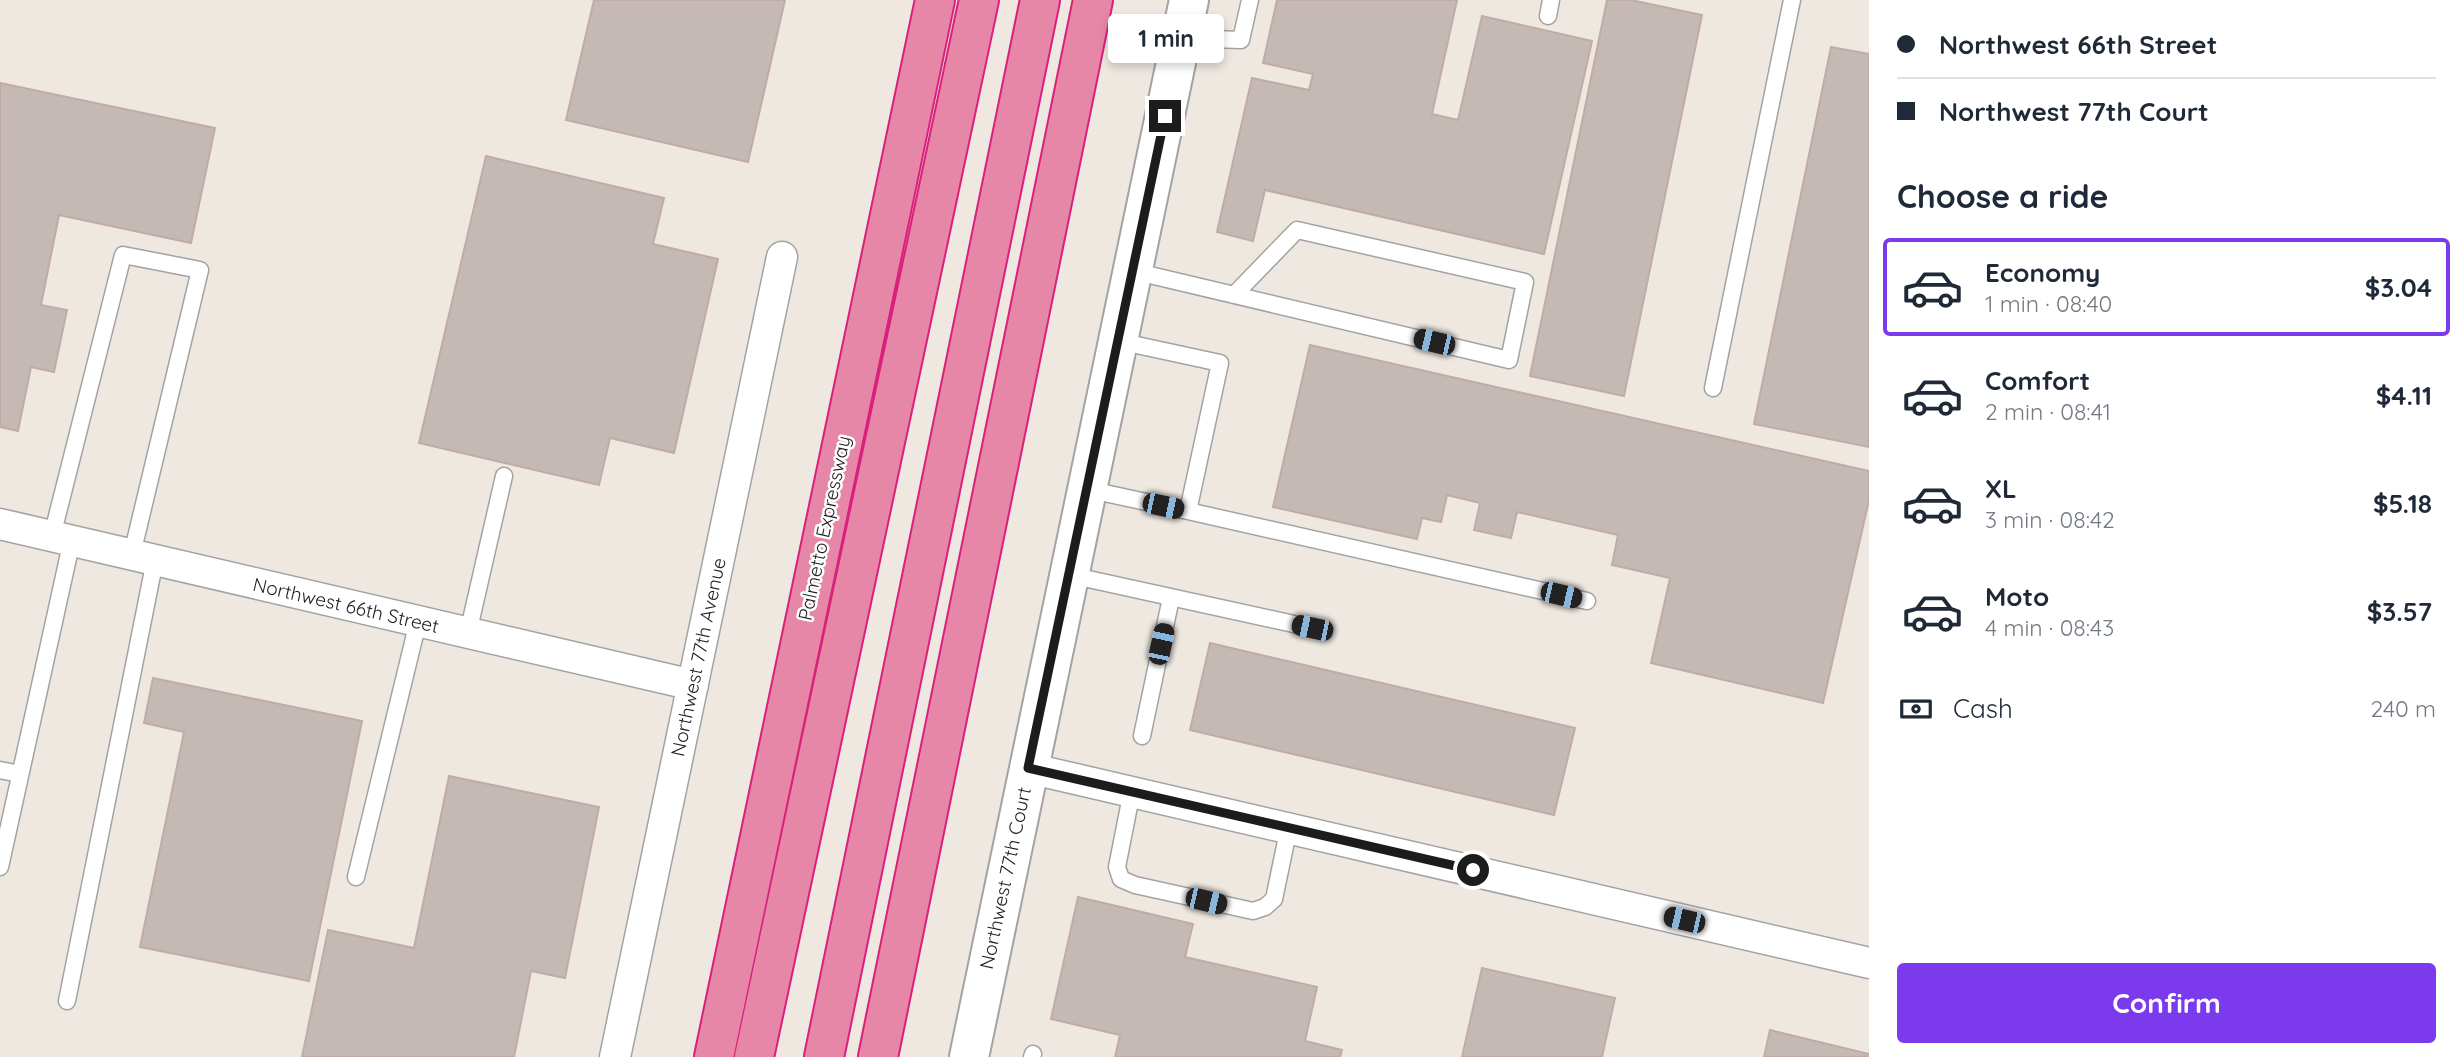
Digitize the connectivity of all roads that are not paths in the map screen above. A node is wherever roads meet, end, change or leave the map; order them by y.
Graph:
1 (935, 0) edge
2 (979, 0) edge
3 (1040, 0) edge
4 (1093, 0) edge
5 (1188, 0) edge
6 (1250, 0) edge
7 (1792, 0) edge
8 (1181, 38) junction
9 (782, 257) dead end
10 (1133, 271) junction
11 (1234, 295) junction
12 (1118, 341) junction
13 (1713, 388) dead end
14 (504, 476) dead end
15 (1086, 489) junction
16 (1188, 511) junction
17 (0, 524) edge
18 (62, 538) junction
19 (144, 557) junction
20 (1068, 574) junction
21 (1171, 598) junction
22 (1587, 601) dead end
23 (418, 622) junction
24 (1312, 628) dead end
25 (468, 633) junction
26 (692, 685) junction
27 (1142, 736) dead end
28 (1028, 768) junction
29 (0, 770) edge
30 (20, 774) junction
31 (1132, 791) junction
32 (1289, 827) junction
33 (0, 867) edge
34 (356, 877) dead end
35 (1869, 964) edge
36 (67, 1001) dead end
37 (615, 1057) edge
38 (714, 1057) edge
39 (754, 1057) edge
40 (824, 1057) edge
41 (878, 1057) edge
42 (969, 1057) edge

1 - 38 highway, Palmetto Expressway
2 - 39 highway
3 - 40 highway
4 - 41 highway
5 - 8 street, Northwest 77th Court
6 - 8 lane
7 - 13 lane
8 - 10 street, Northwest 77th Court
9 - 26 street, Northwest 77th Avenue
10 - 11 lane
10 - 12 street, Northwest 77th Court
11 - 11 lane
12 - 15 street, Northwest 77th Court
12 - 16 lane
14 - 25 lane
15 - 16 lane
15 - 20 street, Northwest 77th Court
16 - 22 lane
17 - 18 street, Northwest 66th Street
18 - 19 street, Northwest 66th Street
18 - 19 lane
18 - 30 lane
19 - 23 street, Northwest 66th Street
19 - 36 lane
20 - 21 lane
20 - 28 street, Northwest 77th Court
21 - 24 lane
21 - 27 lane
23 - 25 street, Northwest 66th Street
23 - 34 lane
25 - 26 street, Northwest 66th Street
26 - 37 street, Northwest 77th Avenue
28 - 31 street
28 - 42 street, Northwest 77th Court
29 - 30 lane
30 - 33 lane
31 - 32 street
31 - 32 lane
32 - 35 street

